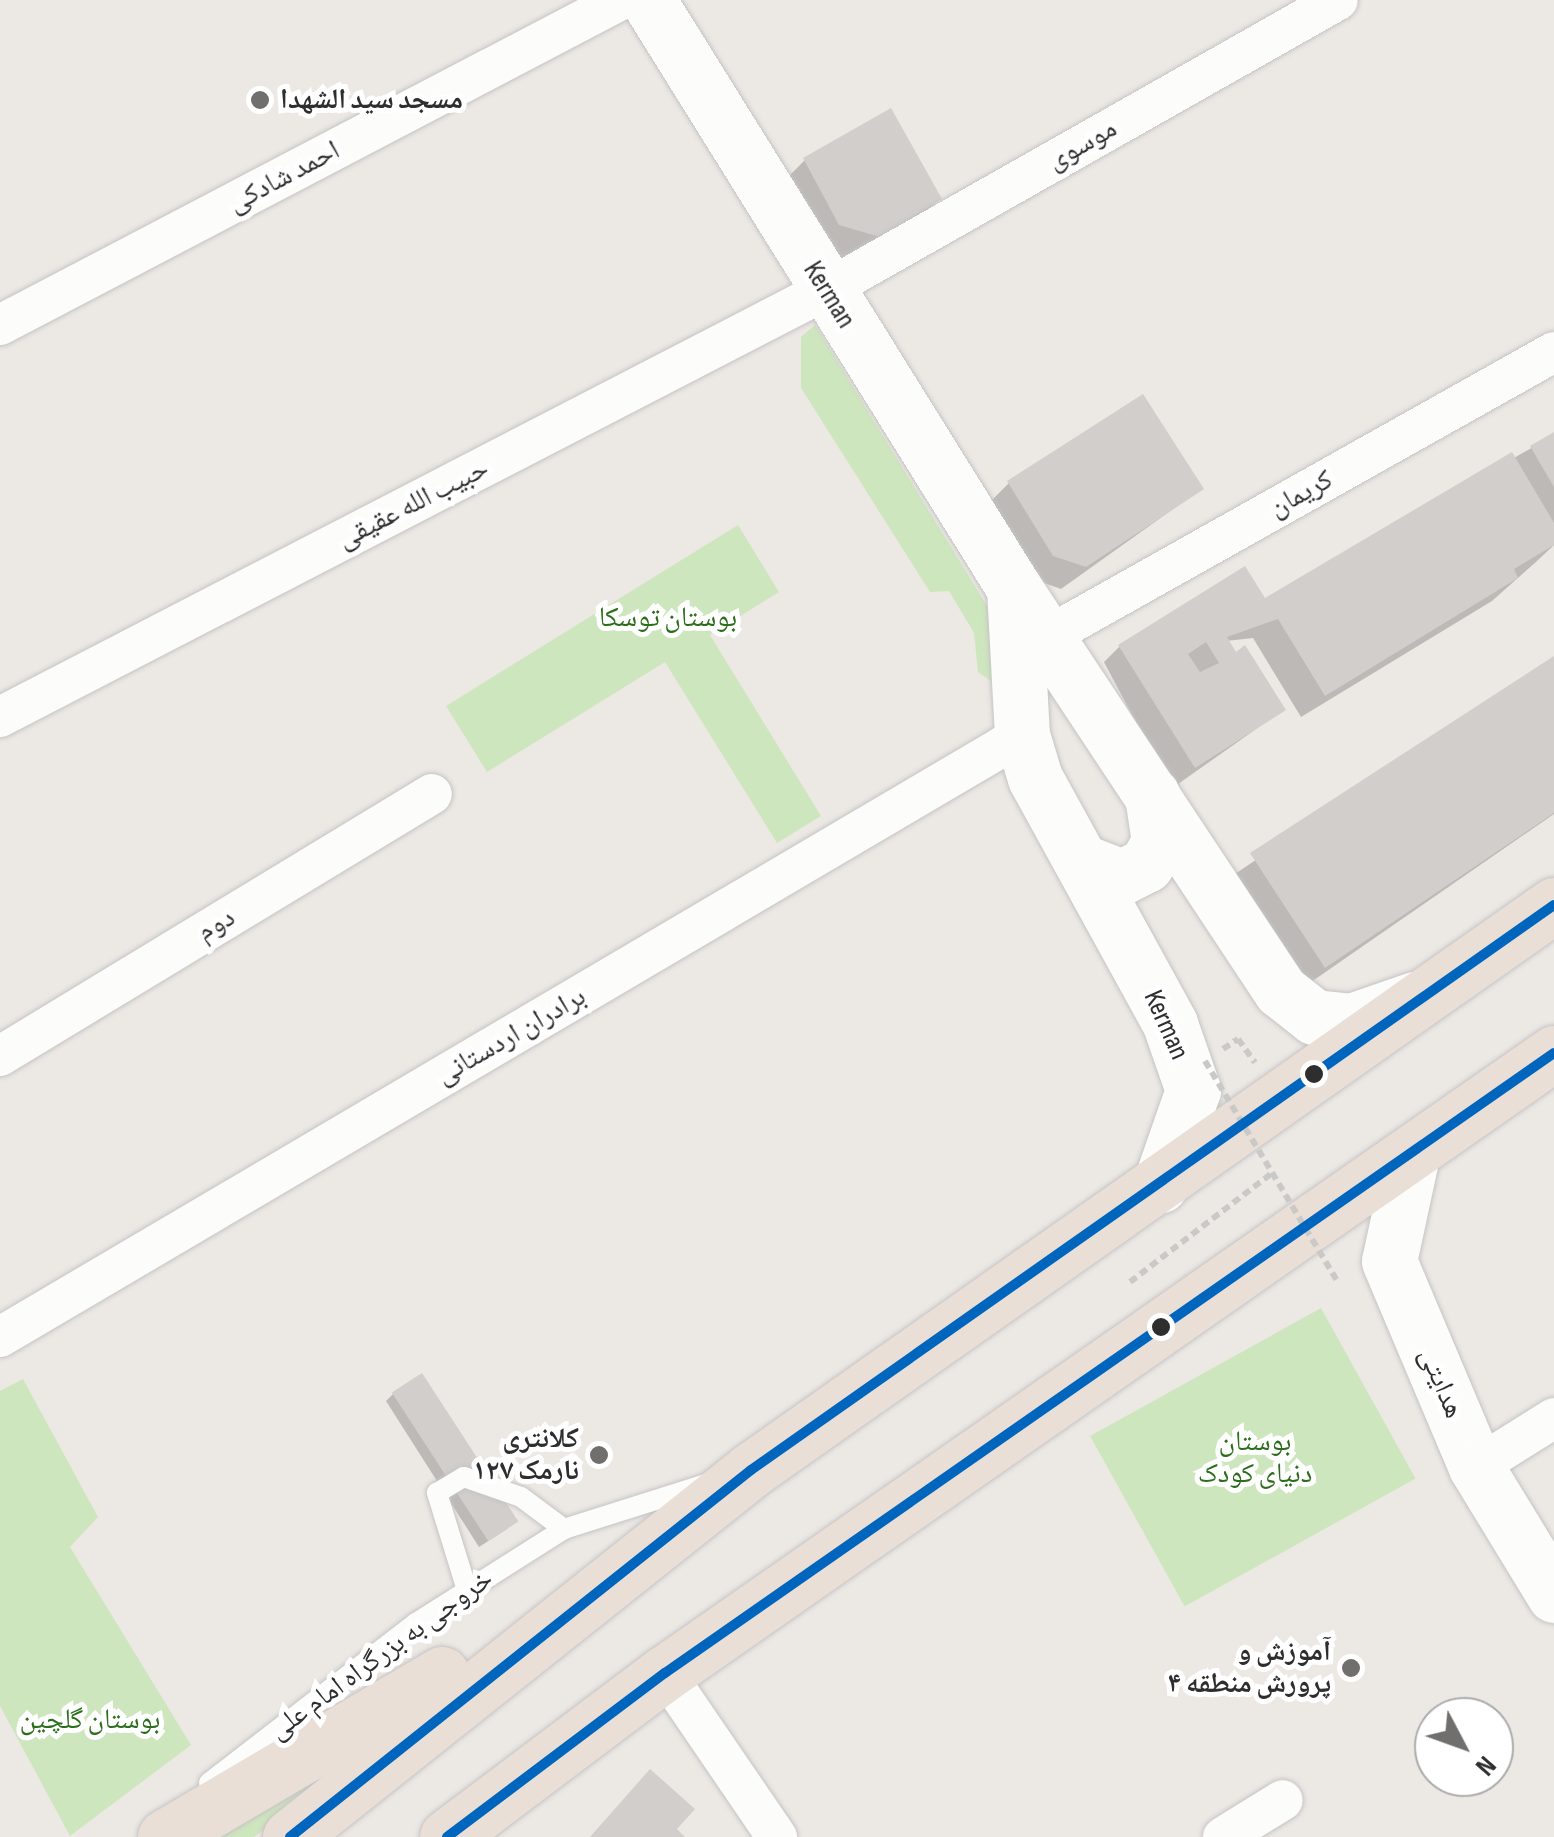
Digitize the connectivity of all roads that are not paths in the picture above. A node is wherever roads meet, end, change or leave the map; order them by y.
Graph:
1 (621, 0) edge
2 (648, 0) edge
3 (1338, 0) edge
4 (826, 290) junction
5 (0, 325) edge
6 (1554, 352) edge
7 (1014, 588) junction
8 (1048, 636) junction
9 (0, 717) edge
10 (1022, 735) junction
11 (432, 794) dead end
12 (1152, 795) junction
13 (1081, 861) junction
14 (1554, 904) edge
15 (1426, 996) junction
16 (1554, 1053) edge
17 (0, 1056) edge
18 (1412, 1155) junction
19 (1160, 1185) junction
20 (0, 1336) edge
21 (1554, 1418) edge
22 (1476, 1467) junction
23 (751, 1470) junction
24 (564, 1529) junction
25 (1551, 1583) edge
26 (466, 1590) junction
27 (568, 1607) junction
28 (665, 1673) junction
29 (524, 1775) junction
30 (1282, 1800) dead end
31 (1240, 1833) edge
32 (145, 1837) edge
33 (166, 1837) edge
34 (290, 1837) edge
35 (448, 1837) edge
36 (462, 1837) edge
37 (502, 1837) edge
38 (778, 1837) edge

1 - 5 street, احمد شادکی
2 - 4 main road, Kerman
3 - 4 street, موسوی
4 - 7 main road, Kerman
4 - 9 street, حبیب الله عقیقی
6 - 8 street, کریمان
7 - 8 main road, Kerman
7 - 10 main road, Kerman
8 - 12 main road, Kerman
10 - 13 main road, Kerman
10 - 20 street, برادران اردستانی
11 - 17 street, دوم
12 - 13 main road
12 - 15 main road, Kerman
13 - 19 main road, Kerman
14 - 15 highway
15 - 19 highway
16 - 18 highway
18 - 22 main road, هدایتی
18 - 28 highway
19 - 23 highway
21 - 22 street
22 - 25 main road, هدایتی
23 - 24 lane, خروجی به بزرگراه امام علی
23 - 27 highway
24 - 26 lane, خروجی به بزرگراه امام علی
24 - 26 lane
26 - 32 lane, خروجی به بزرگراه امام علی
27 - 33 highway
27 - 34 highway
28 - 29 highway
28 - 37 highway
28 - 38 street
29 - 35 highway
29 - 36 highway
30 - 31 street

